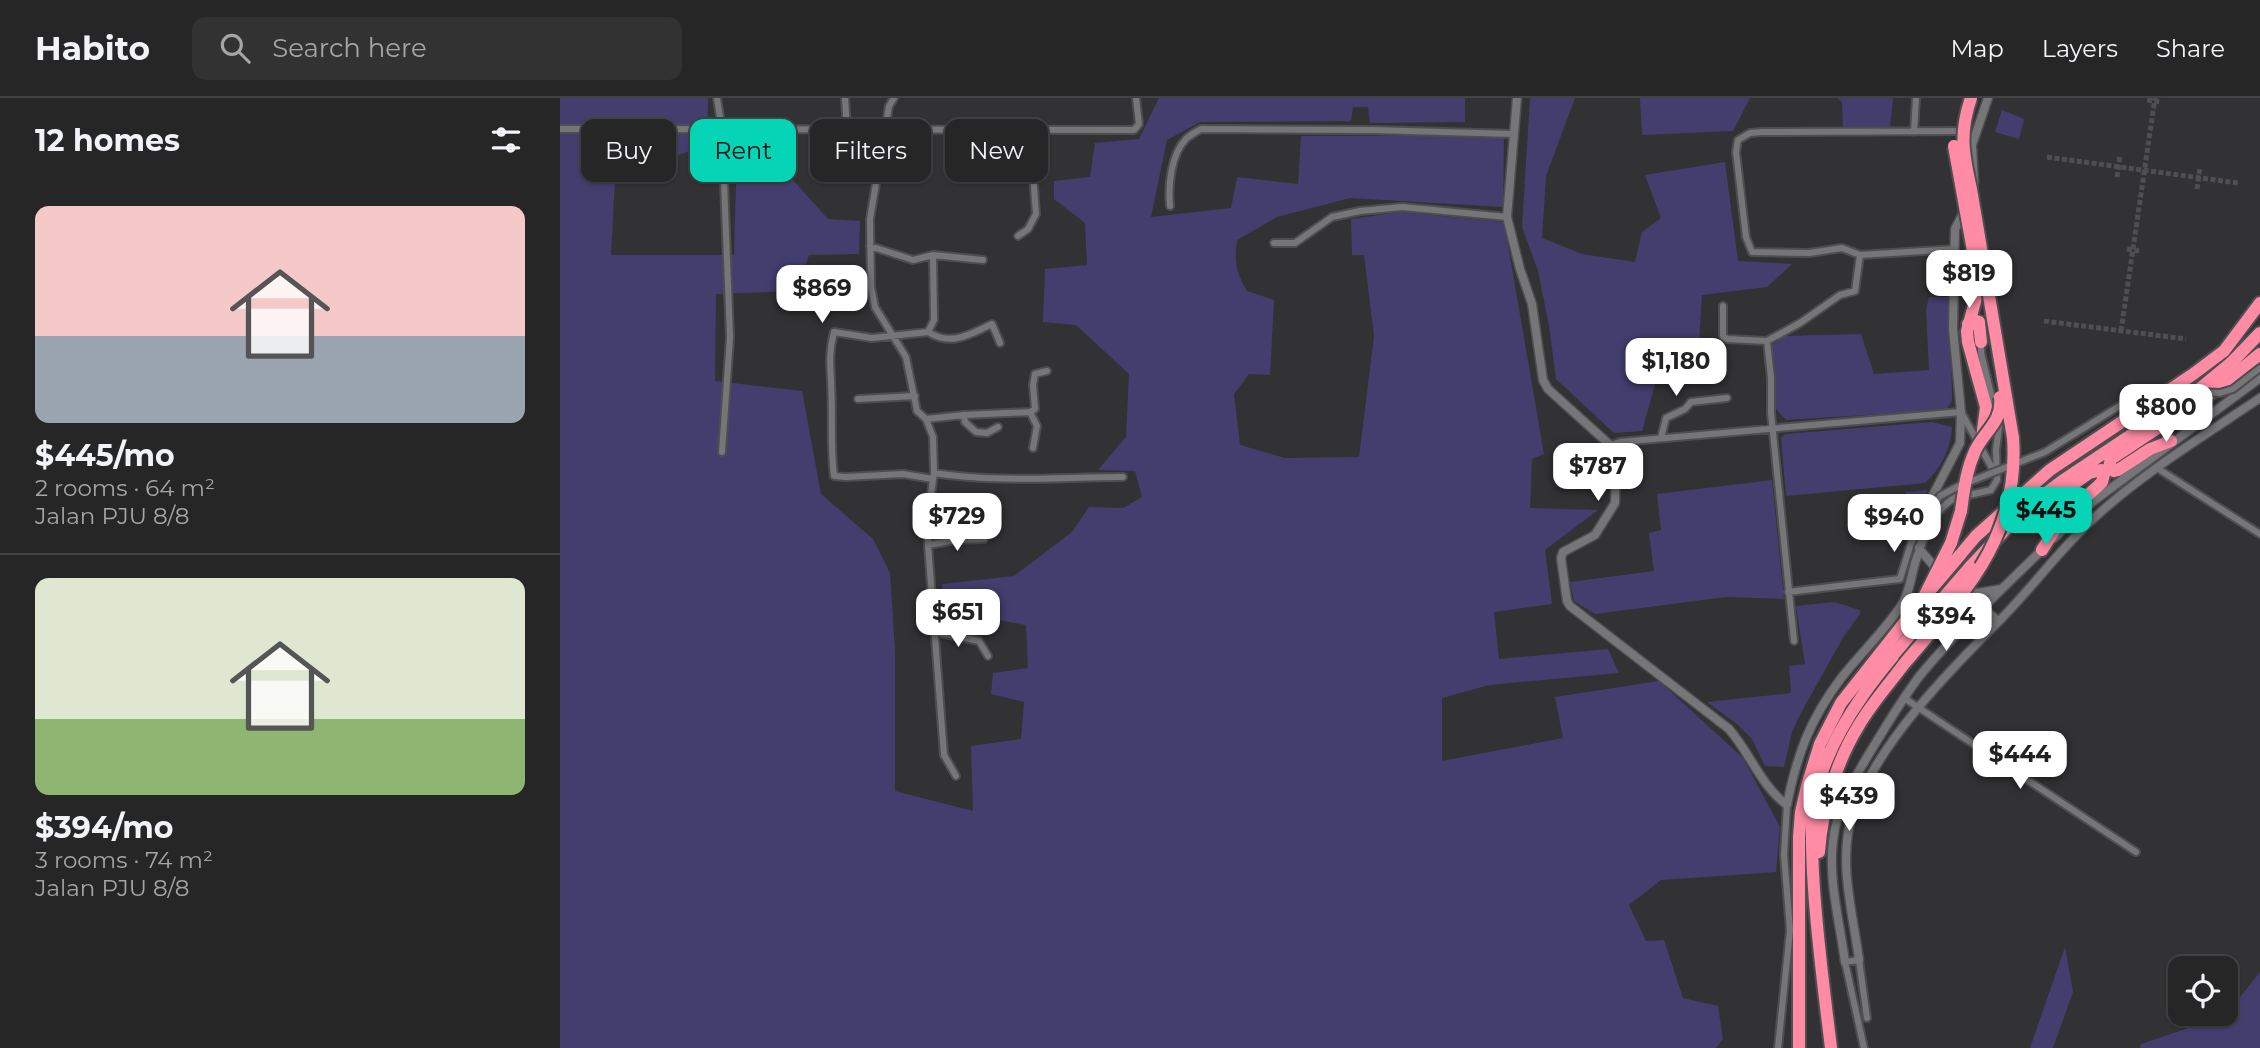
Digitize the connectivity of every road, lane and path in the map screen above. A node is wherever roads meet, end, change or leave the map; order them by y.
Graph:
1 (717, 98) edge
2 (845, 98) edge
3 (894, 98) edge
4 (1136, 98) edge
5 (1517, 98) edge
6 (1916, 98) edge
7 (1988, 98) edge
8 (1970, 99) edge
9 (1970, 117) junction
10 (720, 119) edge
11 (846, 119) edge
12 (888, 119) edge
13 (1980, 121) junction
14 (560, 129) edge
15 (690, 130) edge
16 (1048, 131) edge
17 (1965, 131) junction
18 (1914, 132) junction
19 (1514, 134) junction
20 (724, 182) edge
21 (877, 182) edge
22 (1034, 182) edge
23 (1974, 186) joint
24 (1968, 204) junction
25 (1170, 206) dead end
26 (1507, 217) junction
27 (1018, 236) dead end
28 (1275, 243) dead end
29 (870, 246) junction
30 (1955, 249) junction
31 (933, 255) junction
32 (1860, 255) junction
33 (983, 260) dead end
34 (2260, 303) edge
35 (1723, 306) dead end
36 (1968, 324) junction
37 (928, 332) junction
38 (2260, 333) edge
39 (892, 336) junction
40 (1768, 341) junction
41 (1981, 342) junction
42 (1000, 343) dead end
43 (2260, 354) edge
44 (2260, 368) edge
45 (1047, 371) dead end
46 (2260, 377) edge
47 (915, 396) junction
48 (1727, 398) dead end
49 (2260, 398) edge
50 (858, 399) dead end
51 (1030, 412) junction
52 (1961, 412) junction
53 (964, 415) junction
54 (926, 419) junction
55 (2164, 425) junction
56 (998, 427) dead end
57 (1773, 427) junction
58 (1979, 437) junction
59 (1661, 438) junction
60 (2171, 441) junction
61 (1960, 443) junction
62 (1610, 445) junction
63 (1033, 448) dead end
64 (2000, 451) dead end
65 (722, 452) dead end
66 (2097, 457) junction
67 (2010, 466) junction
68 (2157, 468) junction
69 (934, 476) junction
70 (1123, 477) dead end
71 (1997, 477) junction
72 (2014, 479) dead end
73 (1969, 495) dead end
74 (1936, 496) junction
75 (1956, 497) dead end
76 (929, 509) junction
77 (974, 510) dead end
78 (1939, 510) junction
79 (2260, 534) edge
80 (984, 539) dead end
81 (1992, 544) junction
82 (929, 545) junction
83 (1920, 550) junction
84 (2042, 550) junction
85 (1934, 566) dead end
86 (2003, 588) junction
87 (1960, 589) junction
88 (1788, 592) junction
89 (1923, 599) junction
90 (1983, 608) junction
91 (1998, 621) junction
92 (935, 632) junction
93 (1794, 641) dead end
94 (1950, 643) junction
95 (988, 656) dead end
96 (1903, 698) junction
97 (1919, 708) junction
98 (956, 776) dead end
99 (1787, 805) junction
100 (2136, 852) dead end
101 (1815, 916) junction
102 (1859, 960) junction
103 (1845, 962) junction
104 (1850, 983) junction
105 (1864, 994) junction
106 (1861, 1009) junction
107 (1858, 1025) junction
108 (1778, 1048) edge
109 (1799, 1048) edge
110 (1831, 1048) edge
111 (1864, 1048) edge

1 - 10 street
2 - 11 street
3 - 12 street
4 - 16 street
5 - 19 street
6 - 18 street
7 - 13 street
8 - 9 street
8 - 58 highway, bridge
8 - 101 highway, bridge
9 - 13 street
9 - 17 street
13 - 23 street
14 - 15 street
17 - 18 street
17 - 24 street
18 - 32 street
19 - 25 street
19 - 26 street
20 - 65 street
21 - 29 street
22 - 27 street
23 - 41 street
24 - 30 street
24 - 36 highway
26 - 28 street
26 - 62 street
29 - 31 street
29 - 39 street
30 - 32 street
30 - 52 street
31 - 33 street
31 - 37 street
32 - 40 street
34 - 89 highway, bridge
35 - 40 street
36 - 41 highway
36 - 58 highway
37 - 39 street
37 - 42 street
38 - 66 highway
39 - 47 street
39 - 69 street
40 - 57 street
41 - 71 street
43 - 55 highway
44 - 67 street, bridge
45 - 51 street
46 - 60 street
47 - 50 street
47 - 54 street
48 - 59 street
49 - 68 street
51 - 53 street
51 - 63 street
52 - 57 street
52 - 58 street
52 - 61 street
53 - 54 street
53 - 56 street
54 - 69 street
55 - 60 highway
55 - 66 highway
57 - 59 street
57 - 88 street
58 - 61 street
58 - 71 street
58 - 89 highway, bridge
59 - 62 street
60 - 84 street
61 - 74 street
62 - 99 street
64 - 67 street
66 - 81 highway
67 - 74 street, bridge
68 - 79 street
68 - 91 street
69 - 70 street
69 - 76 street
71 - 72 street
71 - 73 street
74 - 78 street
74 - 83 street
74 - 88 street, bridge
75 - 78 street
76 - 77 street
76 - 82 street
78 - 83 street
80 - 82 street
81 - 84 highway
81 - 101 highway, bridge
82 - 92 street
83 - 85 street
83 - 99 street
84 - 86 street
86 - 87 street
86 - 90 street
87 - 90 street
87 - 94 street
88 - 93 street
89 - 109 highway
90 - 91 street
90 - 94 street
91 - 97 street
92 - 95 street
92 - 98 street
94 - 96 street
96 - 97 street
96 - 103 street
97 - 100 street
97 - 102 street
99 - 108 street
101 - 110 highway
102 - 103 street
102 - 105 street
103 - 104 street
104 - 106 street
104 - 107 street
105 - 106 street
105 - 106 street
106 - 107 street
107 - 111 street

